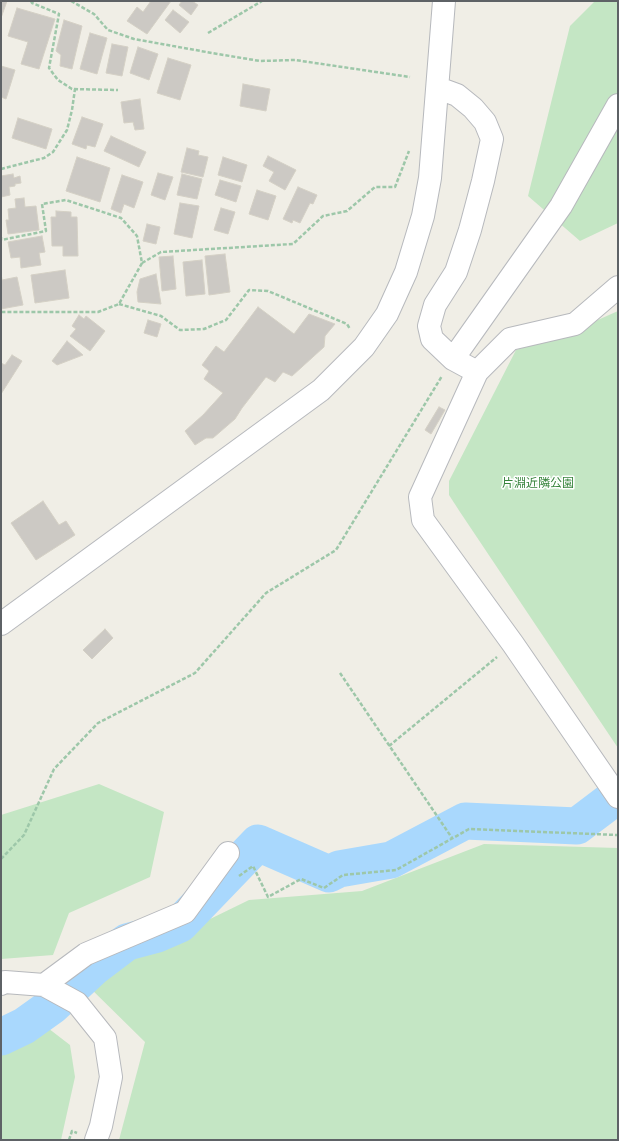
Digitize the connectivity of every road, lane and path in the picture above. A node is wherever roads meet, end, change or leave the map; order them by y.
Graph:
1 (31, 1) edge
2 (72, 1) edge
3 (262, 1) edge
4 (444, 1) edge
5 (208, 33) dead end
6 (410, 77) dead end
7 (438, 88) junction
8 (75, 89) junction
9 (118, 90) dead end
10 (618, 105) edge
11 (434, 132) junction
12 (1, 169) edge
13 (1, 237) edge
14 (142, 264) junction
15 (618, 287) edge
16 (119, 304) junction
17 (1, 312) edge
18 (364, 347) junction
19 (453, 358) junction
20 (477, 372) junction
21 (1, 624) edge
22 (513, 644) junction
23 (340, 673) dead end
24 (389, 746) junction
25 (618, 797) edge
26 (618, 835) edge
27 (452, 838) junction
28 (228, 853) dead end
29 (1, 859) edge
30 (234, 880) dead end
31 (1, 984) edge
32 (44, 985) junction
33 (96, 1140) edge

1 - 8 path
2 - 6 path
3 - 5 path
4 - 7 street
7 - 11 street
7 - 19 street
8 - 9 path
8 - 12 path
10 - 19 street
11 - 14 path
11 - 18 street
13 - 14 path
14 - 16 path
15 - 20 street
16 - 17 path
16 - 18 path
18 - 21 street
19 - 20 street
19 - 29 path
20 - 22 street
22 - 24 path
22 - 25 street
23 - 24 path
24 - 27 path
26 - 27 path
27 - 30 path
28 - 32 street
31 - 32 street
32 - 33 street

